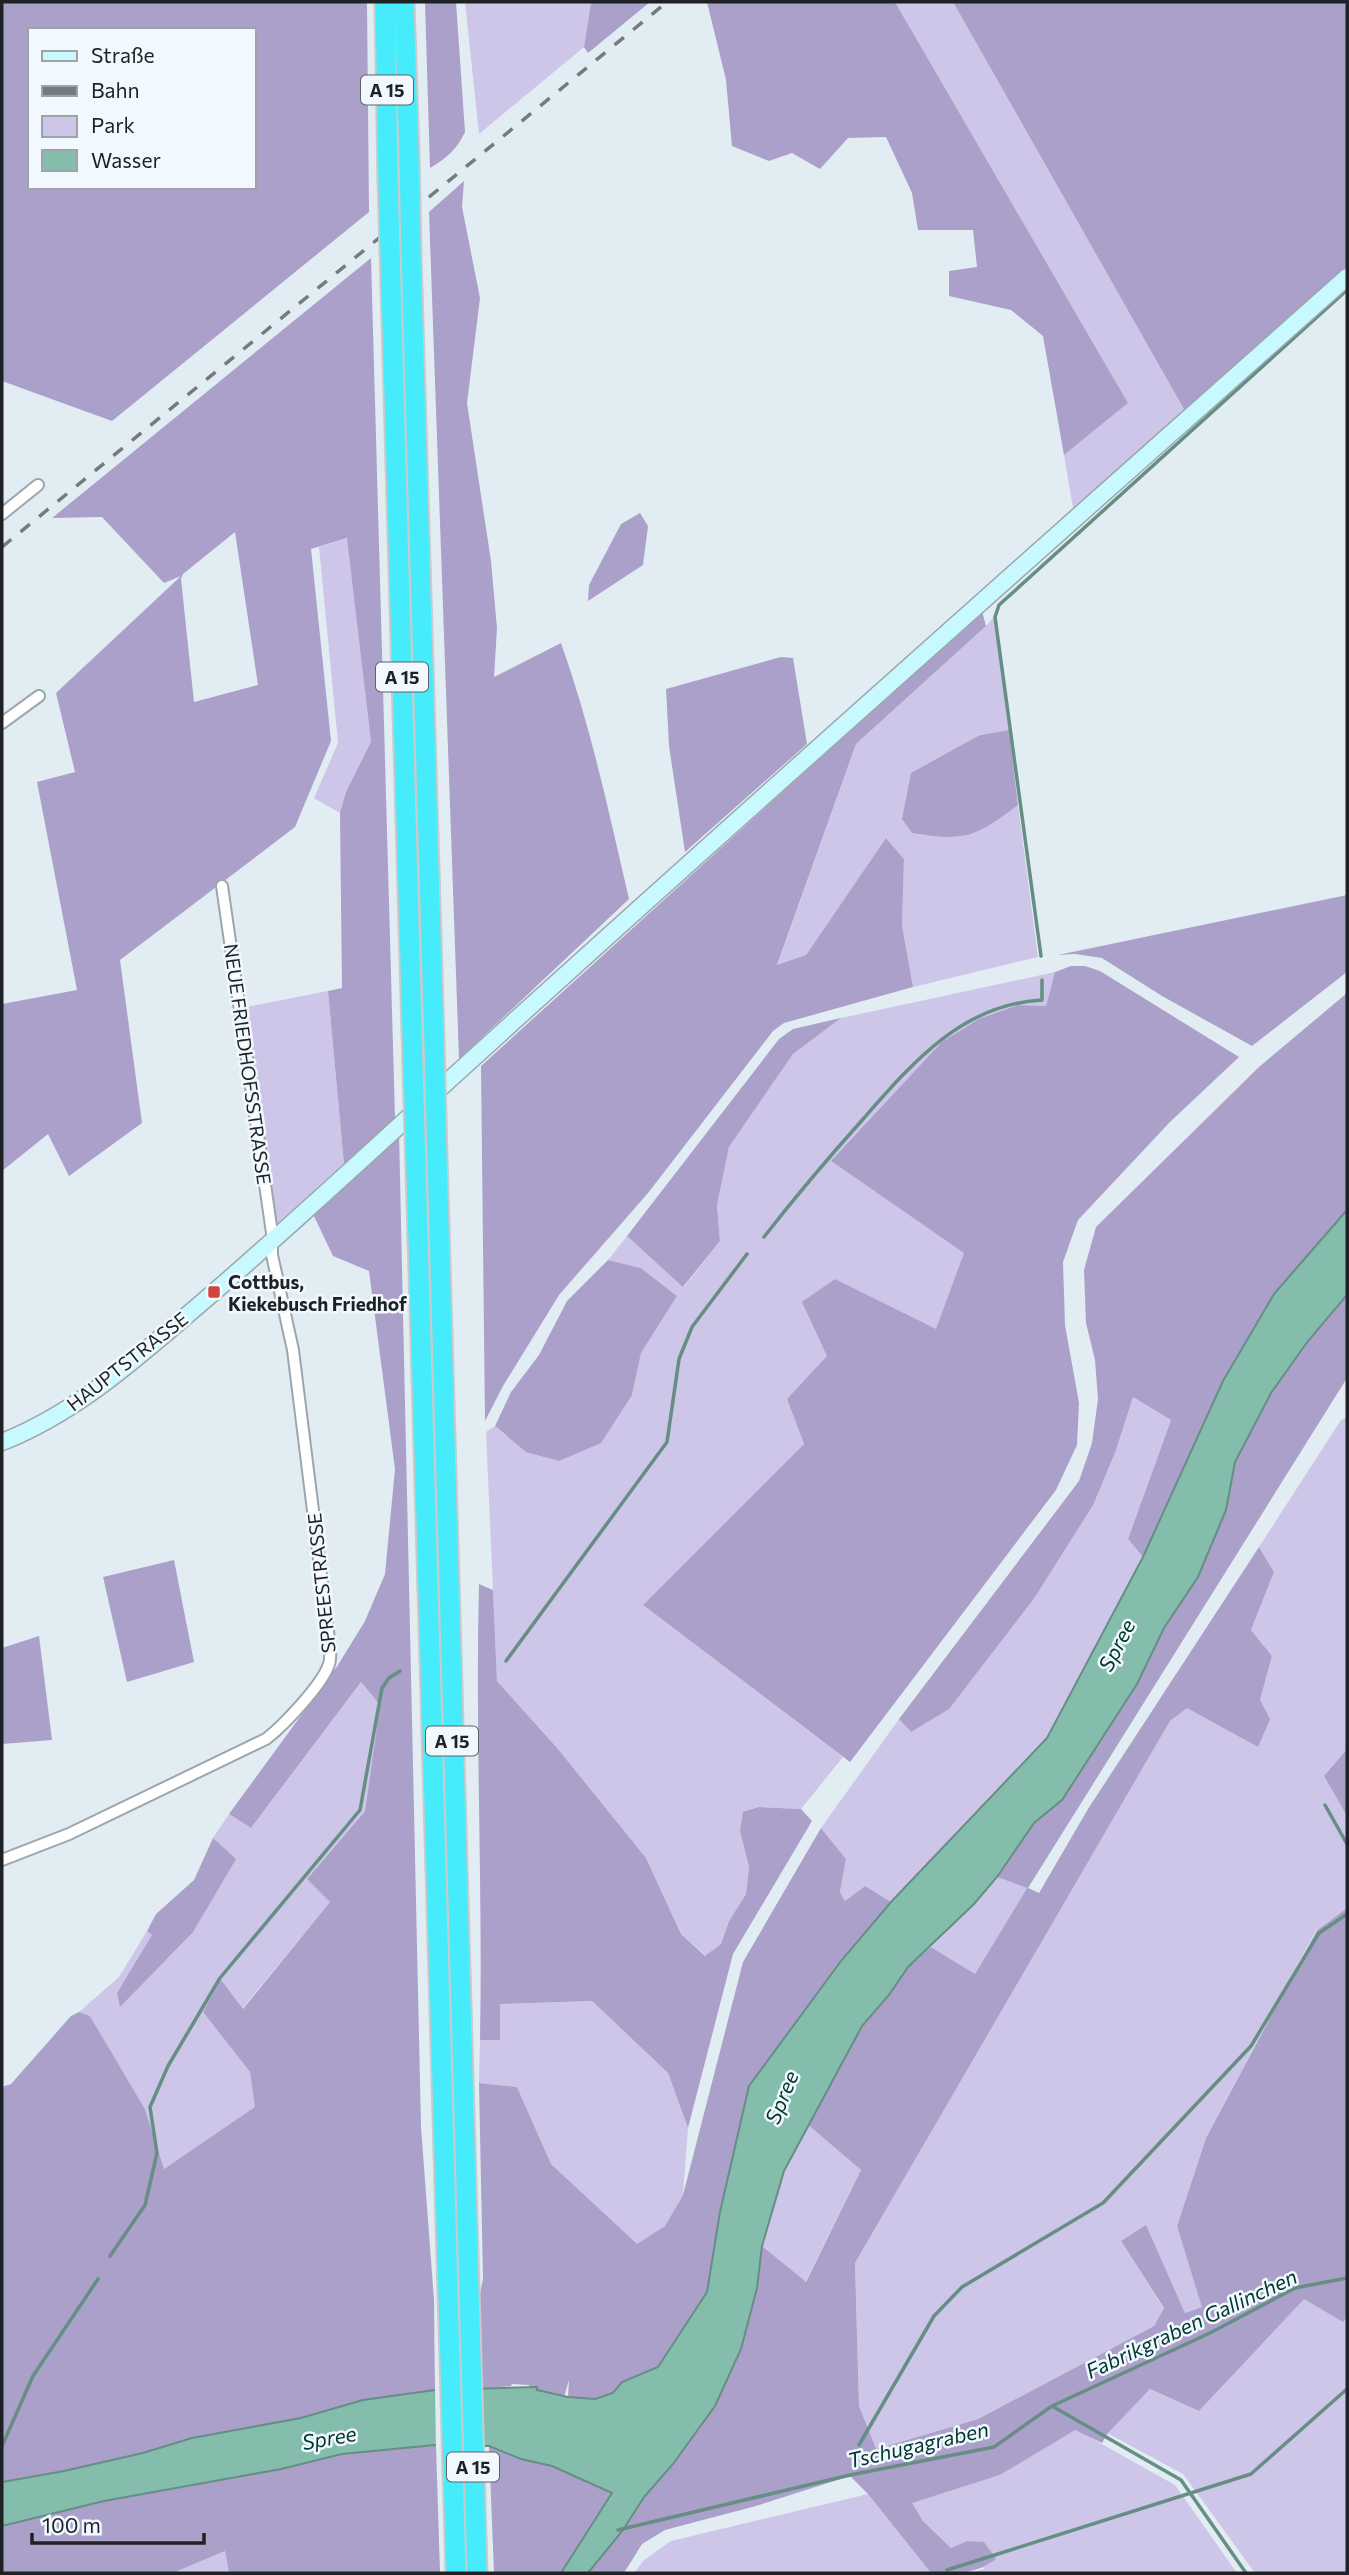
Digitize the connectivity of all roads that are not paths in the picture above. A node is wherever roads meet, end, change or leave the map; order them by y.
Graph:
1 (385, 2) edge
2 (404, 2) edge
3 (1347, 277) edge
4 (38, 485) dead end
5 (2, 514) edge
6 (39, 696) dead end
7 (2, 723) edge
8 (222, 886) dead end
9 (271, 1243) junction
10 (2, 1442) edge
11 (2, 1860) edge
12 (460, 2362) junction
13 (456, 2573) edge
14 (477, 2573) edge

1 - 12 highway, A 15, bridge
2 - 12 highway, A 15, bridge
3 - 9 street, HAUPTSTRASSE
4 - 5 street
6 - 7 street
8 - 9 street, NEUE FRIEDHOFSSTRASSE
9 - 10 street, HAUPTSTRASSE
9 - 11 street, SPREESTRASSE
12 - 13 highway, A 15
12 - 14 highway, A 15

